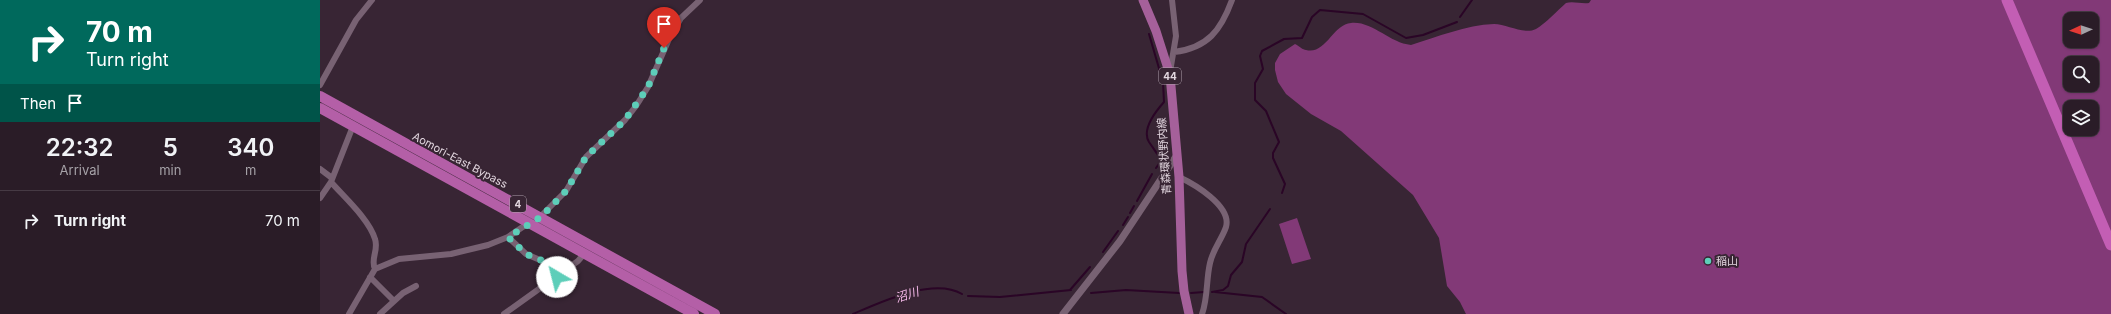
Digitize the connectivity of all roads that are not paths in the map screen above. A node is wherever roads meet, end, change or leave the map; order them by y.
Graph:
1 (372, 0) edge
2 (700, 0) edge
3 (1143, 0) edge
4 (1172, 0) edge
5 (1232, 0) edge
6 (2007, 0) edge
7 (1174, 52) junction
8 (1170, 75) junction
9 (320, 85) edge
10 (320, 96) edge
11 (320, 108) edge
12 (353, 126) junction
13 (1176, 155) junction
14 (320, 168) edge
15 (1179, 177) junction
16 (331, 180) junction
17 (320, 198) edge
18 (541, 217) junction
19 (529, 223) junction
20 (508, 237) junction
21 (2111, 246) edge
22 (584, 254) junction
23 (375, 269) junction
24 (370, 277) junction
25 (557, 277) junction
26 (416, 286) dead end
27 (394, 301) junction
28 (349, 314) edge
29 (380, 314) edge
30 (504, 314) edge
31 (694, 314) edge
32 (716, 314) edge
33 (1063, 314) edge
34 (1189, 314) edge
35 (1202, 314) edge

1 - 9 street
2 - 18 street
3 - 8 main road, 青森環状野内線 / 44
4 - 7 street
5 - 7 street
6 - 21 highway
7 - 8 street
8 - 13 main road, 青森環状野内線 / 44
10 - 18 highway, Aomori-East Bypass / 4
11 - 12 highway, Aomori-East Bypass / 4
12 - 16 street
12 - 19 highway, Aomori-East Bypass / 4
13 - 15 main road, 青森環状野内線 / 44
13 - 33 street
14 - 16 street
15 - 34 main road, 青森環状野内線 / 44
15 - 35 street
16 - 17 street
16 - 23 street
18 - 19 street
18 - 32 highway, Aomori-East Bypass / 4
19 - 20 street
19 - 22 highway, Aomori-East Bypass / 4
20 - 23 street
20 - 25 street
22 - 25 street
22 - 31 highway, Aomori-East Bypass / 4
23 - 24 street
24 - 27 street
24 - 28 street
25 - 30 street
26 - 27 street
27 - 29 street

